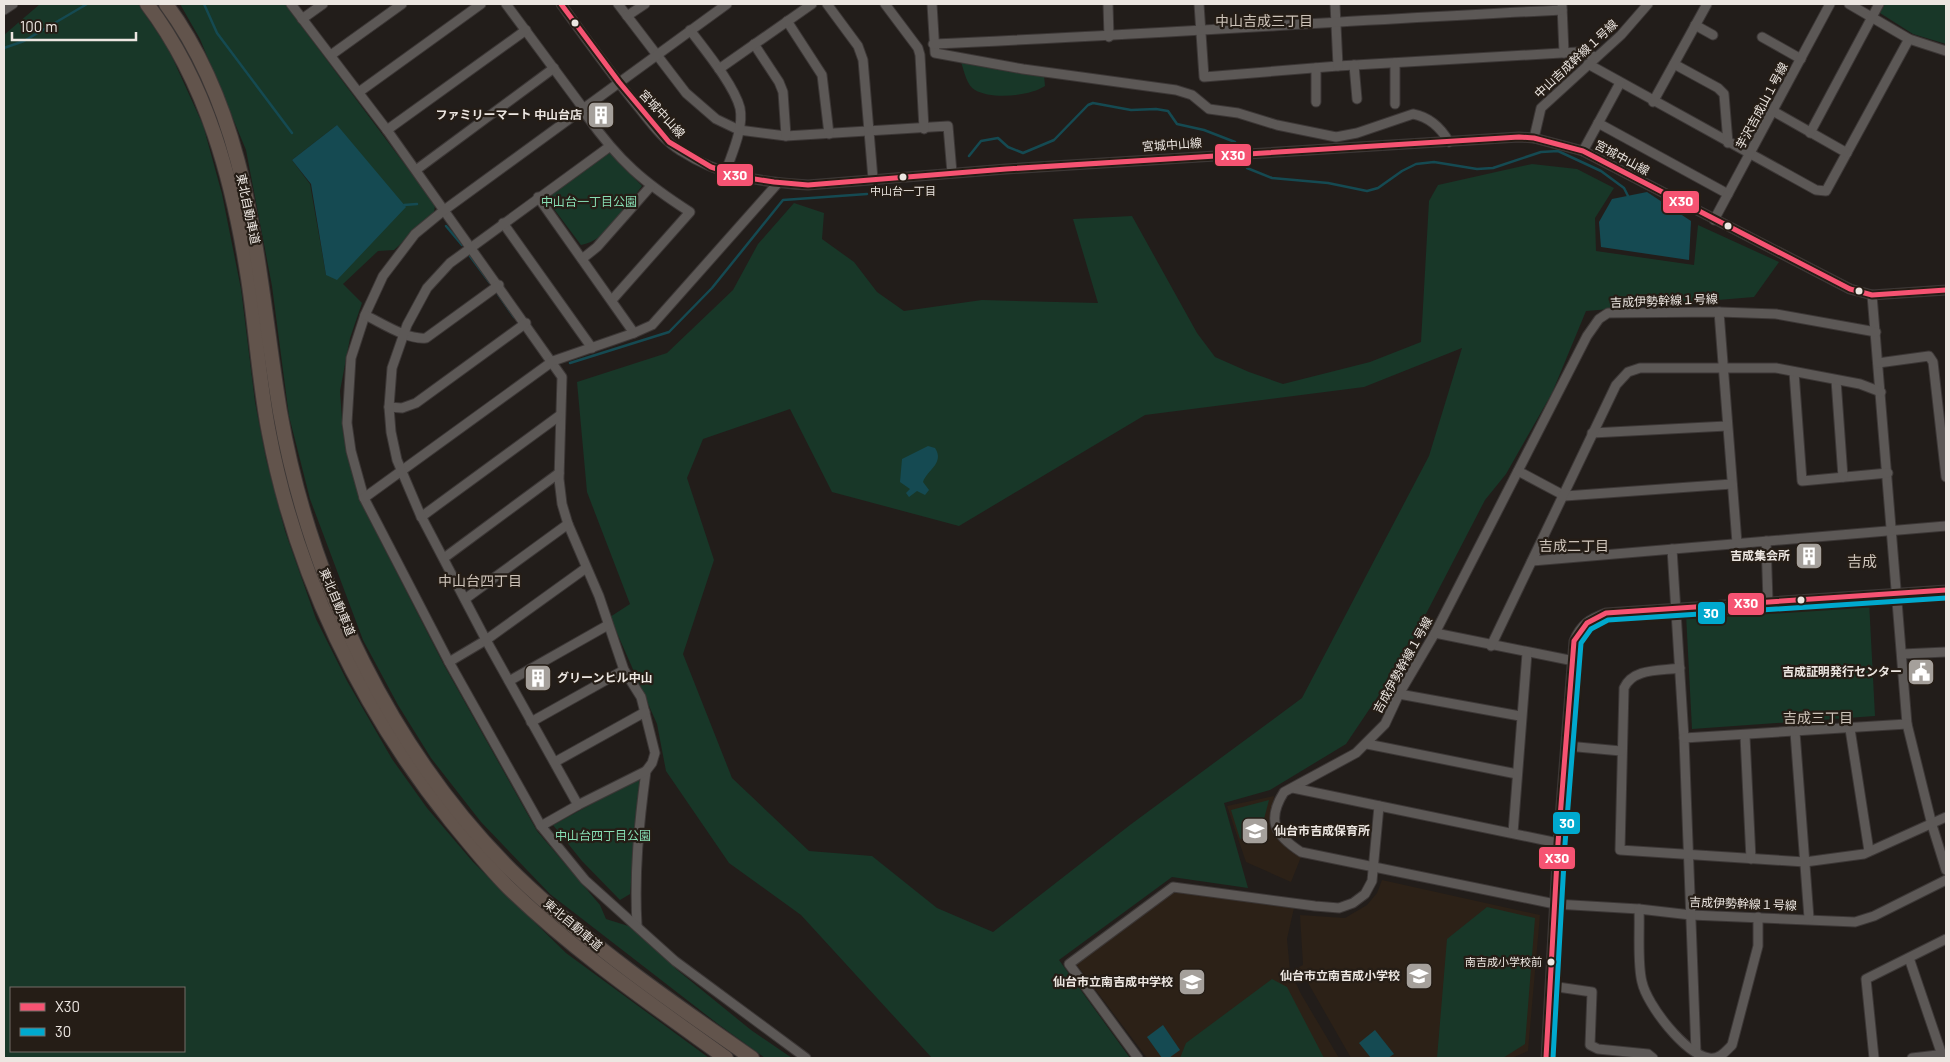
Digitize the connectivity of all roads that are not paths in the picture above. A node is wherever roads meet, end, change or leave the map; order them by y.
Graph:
1 (13, 4) edge
2 (147, 4) edge
3 (166, 4) edge
4 (291, 4) edge
5 (323, 4) edge
6 (402, 4) edge
7 (481, 4) edge
8 (506, 4) edge
9 (561, 4) edge
10 (618, 4) edge
11 (645, 4) edge
12 (727, 4) edge
13 (812, 4) edge
14 (827, 4) edge
15 (885, 4) edge
16 (932, 4) edge
17 (1108, 4) edge
18 (1199, 4) edge
19 (1335, 4) edge
20 (1648, 4) edge
21 (1707, 4) edge
22 (1830, 4) edge
23 (1849, 4) edge
24 (1879, 4) edge
25 (1562, 7) edge
26 (4, 10) edge
27 (627, 16) junction
28 (1872, 17) junction
29 (302, 19) junction
30 (787, 21) junction
31 (1336, 21) junction
32 (1695, 25) junction
33 (526, 30) junction
34 (690, 30) junction
35 (1201, 31) junction
36 (1713, 35) dead end
37 (1109, 37) junction
38 (1762, 37) dead end
39 (1909, 39) junction
40 (754, 44) junction
41 (934, 44) junction
42 (1946, 50) edge
43 (1564, 53) junction
44 (331, 55) junction
45 (656, 55) junction
46 (1596, 57) junction
47 (1801, 59) junction
48 (1395, 63) junction
49 (1588, 64) junction
50 (1674, 64) junction
51 (1354, 65) junction
52 (1338, 66) junction
53 (554, 68) junction
54 (1316, 68) junction
55 (719, 69) junction
56 (618, 82) junction
57 (1620, 83) junction
58 (359, 92) junction
59 (1357, 99) dead end
60 (1316, 102) dead end
61 (1653, 102) junction
62 (1394, 104) dead end
63 (1773, 111) junction
64 (585, 112) junction
65 (1598, 123) junction
66 (924, 129) junction
67 (387, 130) junction
68 (740, 130) junction
69 (869, 132) junction
70 (1810, 132) junction
71 (829, 134) junction
72 (786, 136) junction
73 (1534, 138) junction
74 (1449, 142) junction
75 (1728, 143) junction
76 (609, 147) junction
77 (1583, 151) junction
78 (1847, 153) junction
79 (1749, 155) junction
80 (416, 170) junction
81 (726, 172) junction
82 (952, 173) junction
83 (873, 179) junction
84 (778, 182) junction
85 (650, 187) junction
86 (1728, 194) junction
87 (538, 197) junction
88 (443, 210) junction
89 (1714, 220) junction
90 (503, 223) junction
91 (470, 248) junction
92 (582, 259) junction
93 (499, 285) junction
94 (1946, 290) edge
95 (1872, 296) junction
96 (612, 300) junction
97 (1718, 312) junction
98 (365, 315) junction
99 (526, 323) junction
100 (1876, 332) junction
101 (404, 333) junction
102 (634, 334) junction
103 (592, 348) junction
104 (553, 361) junction
105 (1878, 363) junction
106 (1723, 368) junction
107 (1794, 372) junction
108 (1836, 380) junction
109 (1881, 392) junction
110 (389, 407) junction
111 (559, 416) junction
112 (1727, 426) junction
113 (1592, 433) junction
114 (1518, 471) junction
115 (401, 473) junction
116 (559, 473) junction
117 (1888, 473) junction
118 (1843, 477) junction
119 (1946, 477) edge
120 (1732, 484) junction
121 (1565, 496) junction
122 (364, 498) junction
123 (421, 517) junction
124 (568, 524) junction
125 (1946, 526) edge
126 (1893, 530) junction
127 (1766, 540) junction
128 (1737, 543) junction
129 (1672, 549) junction
130 (444, 558) junction
131 (1532, 561) junction
132 (586, 568) junction
133 (1946, 590) edge
134 (1897, 595) junction
135 (465, 599) junction
136 (1768, 602) junction
137 (1676, 609) junction
138 (608, 625) junction
139 (1435, 633) junction
140 (486, 640) junction
141 (1491, 646) junction
142 (1946, 652) edge
143 (1527, 653) junction
144 (1902, 654) junction
145 (1574, 661) junction
146 (449, 662) junction
147 (1680, 668) junction
148 (624, 670) junction
149 (509, 681) junction
150 (1399, 694) junction
151 (645, 712) junction
152 (1520, 716) junction
153 (531, 722) junction
154 (1907, 724) junction
155 (1850, 728) junction
156 (1795, 732) junction
157 (1745, 736) junction
158 (1684, 738) junction
159 (1367, 744) junction
160 (1567, 746) junction
161 (1621, 751) junction
162 (555, 762) junction
163 (646, 771) junction
164 (1517, 774) junction
165 (1293, 788) junction
166 (578, 805) junction
167 (1379, 806) junction
168 (1946, 817) edge
169 (1932, 825) junction
170 (541, 826) junction
171 (1513, 833) junction
172 (1558, 843) junction
173 (1869, 851) junction
174 (1688, 855) junction
175 (1751, 859) junction
176 (1805, 862) junction
177 (1375, 867) junction
178 (1946, 870) edge
179 (1946, 880) edge
180 (1555, 904) junction
181 (1639, 909) junction
182 (1691, 915) junction
183 (1758, 917) junction
184 (1809, 918) junction
185 (638, 925) junction
186 (1946, 939) edge
187 (1908, 958) junction
188 (1551, 986) junction
189 (1696, 1052) junction
190 (1944, 1056) edge
191 (726, 1058) edge
192 (752, 1058) edge
193 (806, 1058) edge
194 (1138, 1058) edge
195 (1546, 1058) edge
196 (1653, 1058) edge
197 (1874, 1058) edge
198 (1912, 1058) edge

1 - 26 street
2 - 191 highway, 東北自動車道
3 - 192 highway, 東北自動車道
4 - 29 street
5 - 29 street
6 - 44 street
7 - 58 street
8 - 33 street
9 - 56 street, 宮城中山線
10 - 27 street
11 - 27 street
12 - 34 street
13 - 30 street
14 - 69 street
15 - 66 street
16 - 41 street
17 - 37 street
18 - 35 street
19 - 31 street
20 - 46 street, 中山吉成幹線１号線
21 - 32 street
22 - 47 street, 芋沢吉成山１号線
23 - 28 street
24 - 28 street
25 - 31 street
25 - 43 street
27 - 45 street
28 - 39 street
28 - 70 street
29 - 44 street
30 - 40 street
30 - 71 street
31 - 35 street
31 - 52 street
32 - 36 street
32 - 50 street
33 - 53 street
33 - 67 street
34 - 45 street
34 - 55 street
35 - 37 street
35 - 54 street
37 - 41 street
38 - 47 street
39 - 42 street
39 - 78 street
40 - 55 street
40 - 72 street
41 - 74 street
43 - 46 street
43 - 48 street
44 - 58 street
45 - 56 street
45 - 68 street
46 - 49 street, 中山吉成幹線１号線
47 - 63 street, 芋沢吉成山１号線
48 - 51 street
48 - 62 street
49 - 57 street
49 - 73 street, 中山吉成幹線１号線
50 - 61 street
50 - 75 street
51 - 52 street
51 - 59 street
52 - 54 street
53 - 64 street
53 - 80 street
54 - 60 street
55 - 68 street
56 - 64 street
56 - 81 street, 宮城中山線
57 - 61 street
57 - 65 street
58 - 67 street
61 - 75 street
63 - 70 street
63 - 79 street, 芋沢吉成山１号線
64 - 76 street
64 - 88 street
65 - 77 street
65 - 86 street
66 - 69 street
66 - 82 street
67 - 80 street
68 - 72 street
68 - 81 street
69 - 71 street
69 - 83 street
70 - 78 street
71 - 72 street
73 - 74 street, 宮城中山線
73 - 77 street, 宮城中山線
74 - 82 street, 宮城中山線
75 - 79 street
76 - 85 street
76 - 87 street
77 - 89 street, 宮城中山線
78 - 79 street
79 - 86 street, 芋沢吉成山１号線
80 - 88 street
81 - 84 street, 宮城中山線
82 - 83 street, 宮城中山線
83 - 84 street, 宮城中山線
84 - 102 street
85 - 92 street
85 - 96 street
86 - 89 street, 芋沢吉成山１号線
87 - 90 street
87 - 92 street
88 - 91 street
88 - 98 street
89 - 95 street, 宮城中山線
90 - 91 street
90 - 103 street
91 - 93 street
91 - 101 street
92 - 96 street
93 - 99 street
93 - 101 street
94 - 95 street, 宮城中山線
95 - 100 street
96 - 102 street
97 - 100 street, 吉成伊勢幹線１号線
97 - 106 street
97 - 114 street, 吉成伊勢幹線１号線
98 - 101 street
98 - 122 street
99 - 104 street
99 - 110 street
100 - 105 street
101 - 110 street
102 - 103 street
103 - 104 street
104 - 111 street
104 - 115 street
105 - 109 street
105 - 119 street
106 - 107 street
106 - 112 street
106 - 113 street
107 - 108 street
107 - 118 street
108 - 109 street
108 - 118 street
109 - 117 street
110 - 115 street
111 - 116 street
111 - 123 street
112 - 113 street
112 - 120 street
113 - 121 street
114 - 121 street
114 - 139 street, 吉成伊勢幹線１号線
115 - 122 street
115 - 123 street
116 - 124 street
116 - 130 street
117 - 118 street
117 - 126 street
120 - 121 street
120 - 128 street
121 - 131 street
122 - 146 street
123 - 130 street
124 - 132 street
124 - 135 street
125 - 126 street
126 - 127 street
126 - 134 street
127 - 128 street
127 - 136 street
128 - 129 street
129 - 131 street
129 - 137 street
130 - 135 street
131 - 141 street
132 - 138 street
132 - 140 street
133 - 134 street
134 - 136 street
134 - 144 street
135 - 140 street
136 - 137 street
137 - 145 street
137 - 147 street
138 - 148 street
138 - 149 street
139 - 141 street
139 - 150 street, 吉成伊勢幹線１号線
140 - 146 street
140 - 149 street
141 - 143 street
142 - 144 street
143 - 145 street
143 - 152 street
144 - 154 street
145 - 160 street
146 - 170 street
147 - 158 street
147 - 161 street
148 - 151 street
148 - 153 street
149 - 153 street
150 - 152 street
150 - 159 street, 吉成伊勢幹線１号線
151 - 162 street
151 - 163 street
152 - 164 street
153 - 162 street
154 - 155 street
154 - 169 street
155 - 156 street
155 - 173 street
156 - 157 street
156 - 176 street
157 - 158 street
157 - 175 street
158 - 174 street
159 - 164 street
159 - 165 street, 吉成伊勢幹線１号線
160 - 161 street
160 - 172 street
161 - 174 street
162 - 166 street
163 - 166 street
163 - 185 street
164 - 171 street
165 - 167 street
165 - 177 street, 吉成伊勢幹線１号線
166 - 170 street
167 - 171 street
167 - 177 street
168 - 169 street
169 - 173 street
169 - 178 street
170 - 185 street
171 - 172 street
172 - 180 street
173 - 176 street
174 - 175 street
174 - 182 street
175 - 176 street
176 - 184 street
177 - 180 street, 吉成伊勢幹線１号線
177 - 194 street
179 - 184 street, 吉成伊勢幹線１号線
180 - 181 street, 吉成伊勢幹線１号線
180 - 188 street
181 - 182 street, 吉成伊勢幹線１号線
181 - 189 street
182 - 183 street, 吉成伊勢幹線１号線
182 - 189 street
183 - 184 street, 吉成伊勢幹線１号線
183 - 189 street
185 - 193 street
186 - 187 street
187 - 190 street
187 - 197 street
188 - 195 street
188 - 196 street
190 - 198 street

